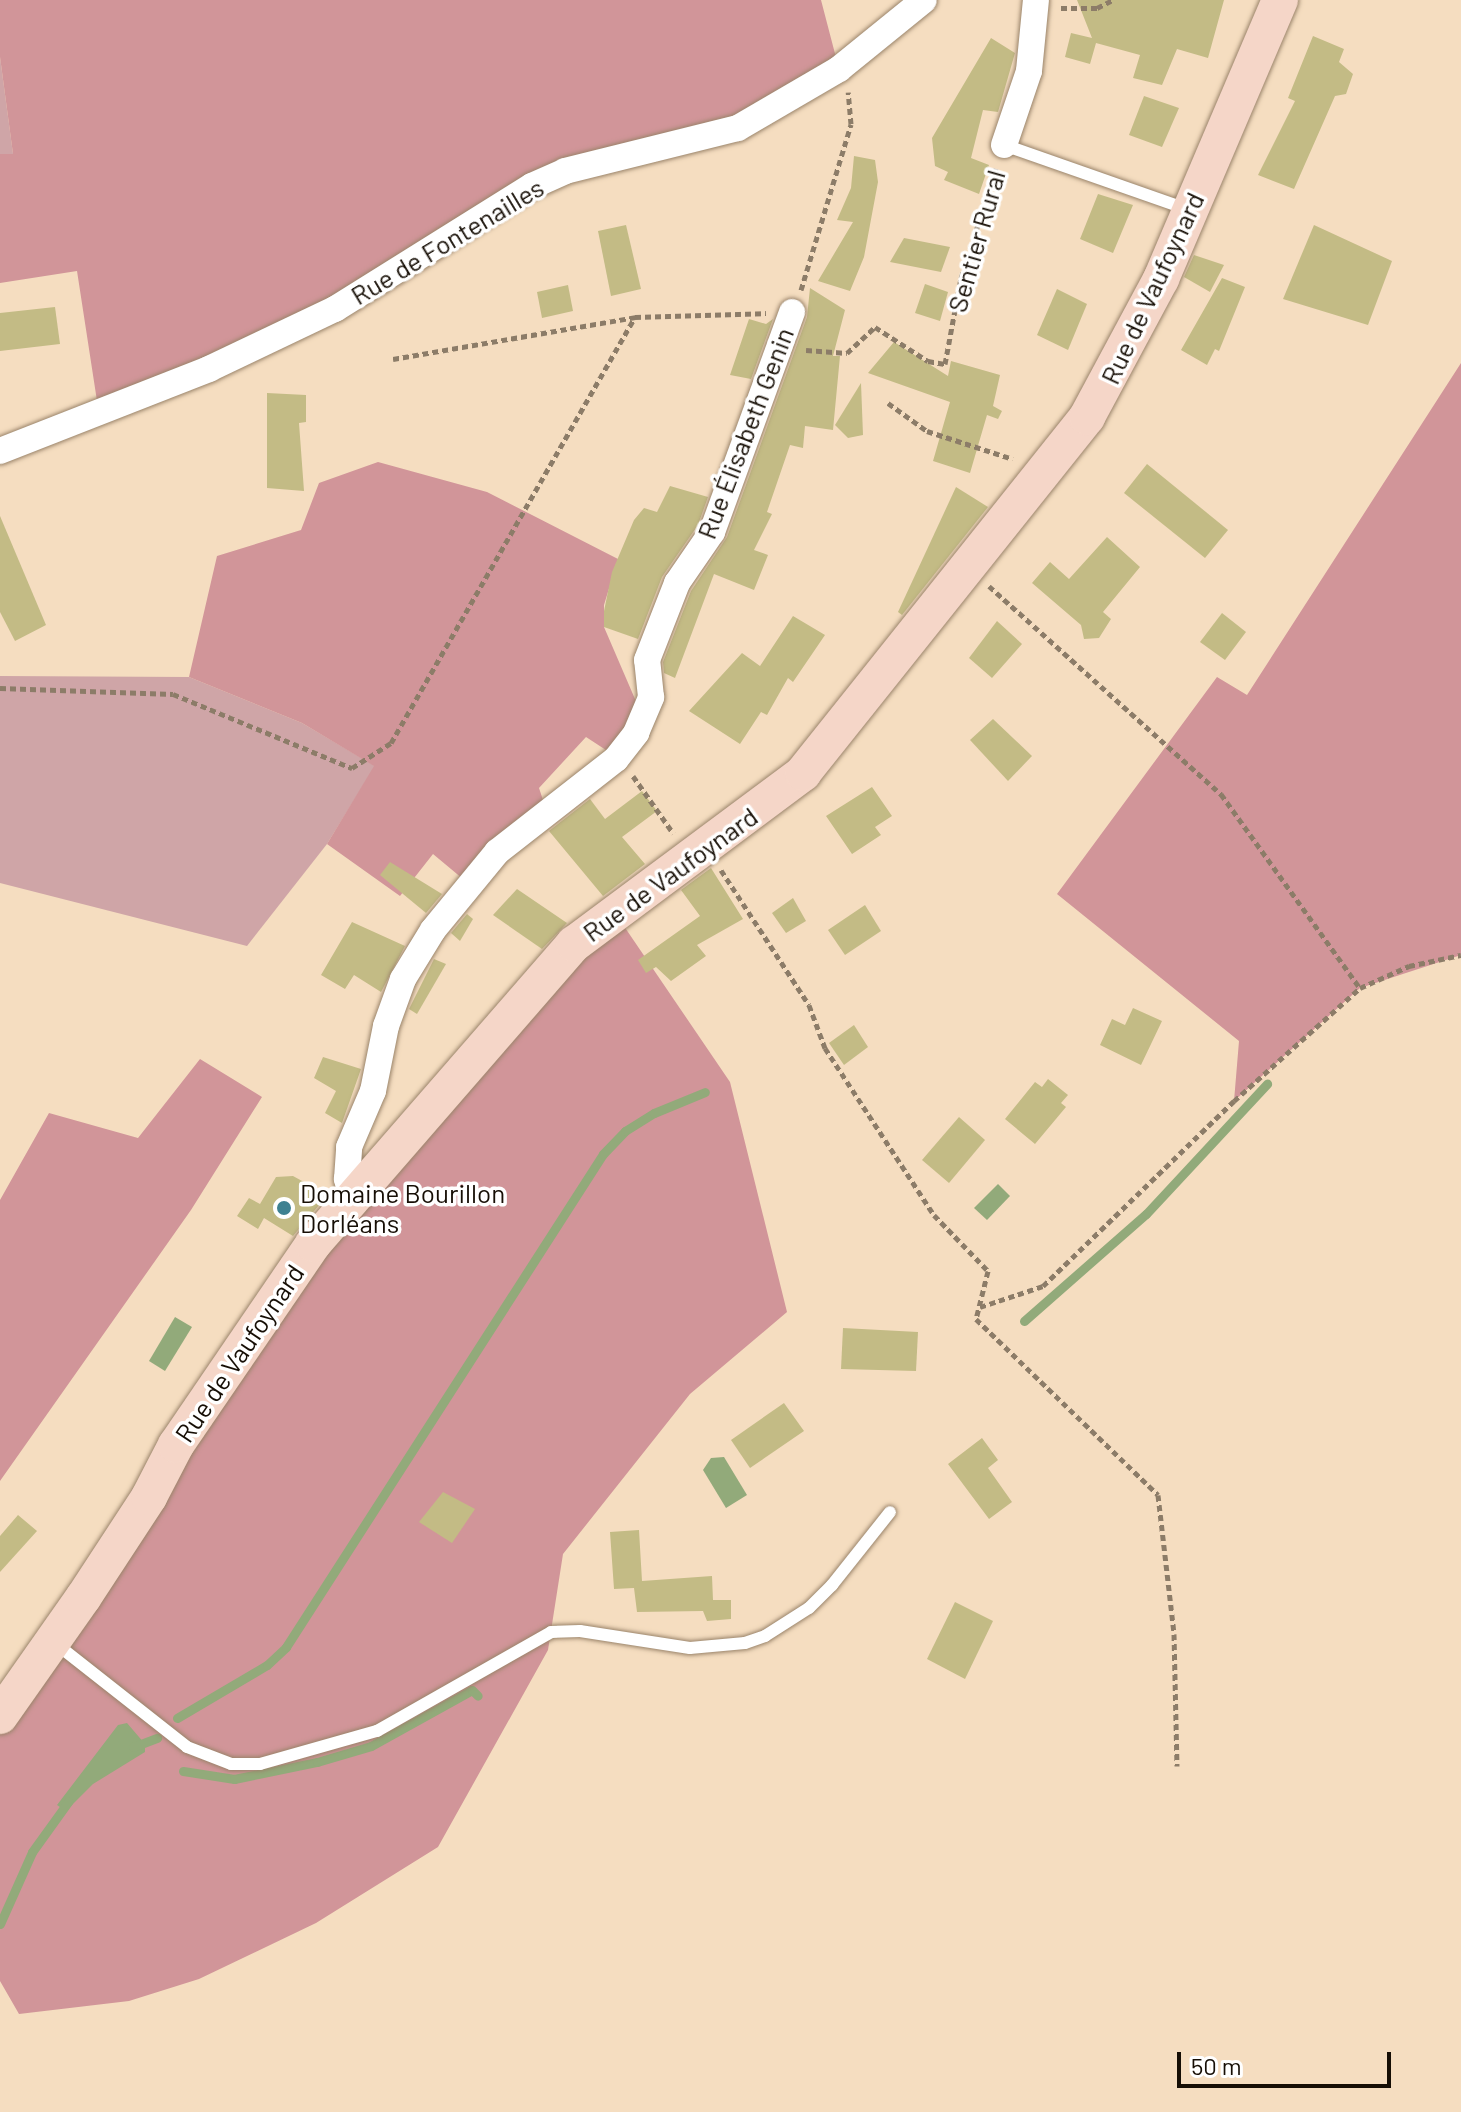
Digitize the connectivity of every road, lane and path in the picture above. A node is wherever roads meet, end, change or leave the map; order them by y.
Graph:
1 (924, 0) edge
2 (1113, 0) edge
3 (1280, 0) edge
4 (1036, 4) edge
5 (839, 69) junction
6 (1004, 145) junction
7 (1190, 210) junction
8 (792, 312) junction
9 (635, 317) junction
10 (802, 350) dead end
11 (393, 359) dead end
12 (888, 403) dead end
13 (0, 451) edge
14 (1043, 473) junction
15 (967, 565) junction
16 (0, 688) edge
17 (616, 759) junction
18 (697, 852) junction
19 (1461, 955) edge
20 (1360, 988) junction
21 (352, 1198) junction
22 (979, 1307) junction
23 (890, 1512) dead end
24 (52, 1641) junction
25 (0, 1716) edge
26 (1177, 1766) dead end

1 - 5 street, Rue de Fontenailles
2 - 4 path
3 - 7 street, Rue de Vaufoynard
4 - 6 street, Sentier Rural
5 - 8 path
5 - 13 street, Rue de Fontenailles
6 - 7 lane
6 - 10 path, Sentier Rural
7 - 14 street, Rue de Vaufoynard
8 - 9 path
8 - 17 street, Rue Élisabeth Genin
9 - 11 path
9 - 16 path
12 - 14 path
14 - 15 street, Rue de Vaufoynard
15 - 18 street, Rue de Vaufoynard
15 - 20 path
17 - 18 path
17 - 21 street, Rue Élisabeth Genin
18 - 21 street, Rue de Vaufoynard
18 - 22 path
19 - 20 path
20 - 22 path
21 - 24 street, Rue de Vaufoynard
22 - 26 path
23 - 24 lane
24 - 25 street, Rue de Vaufoynard

